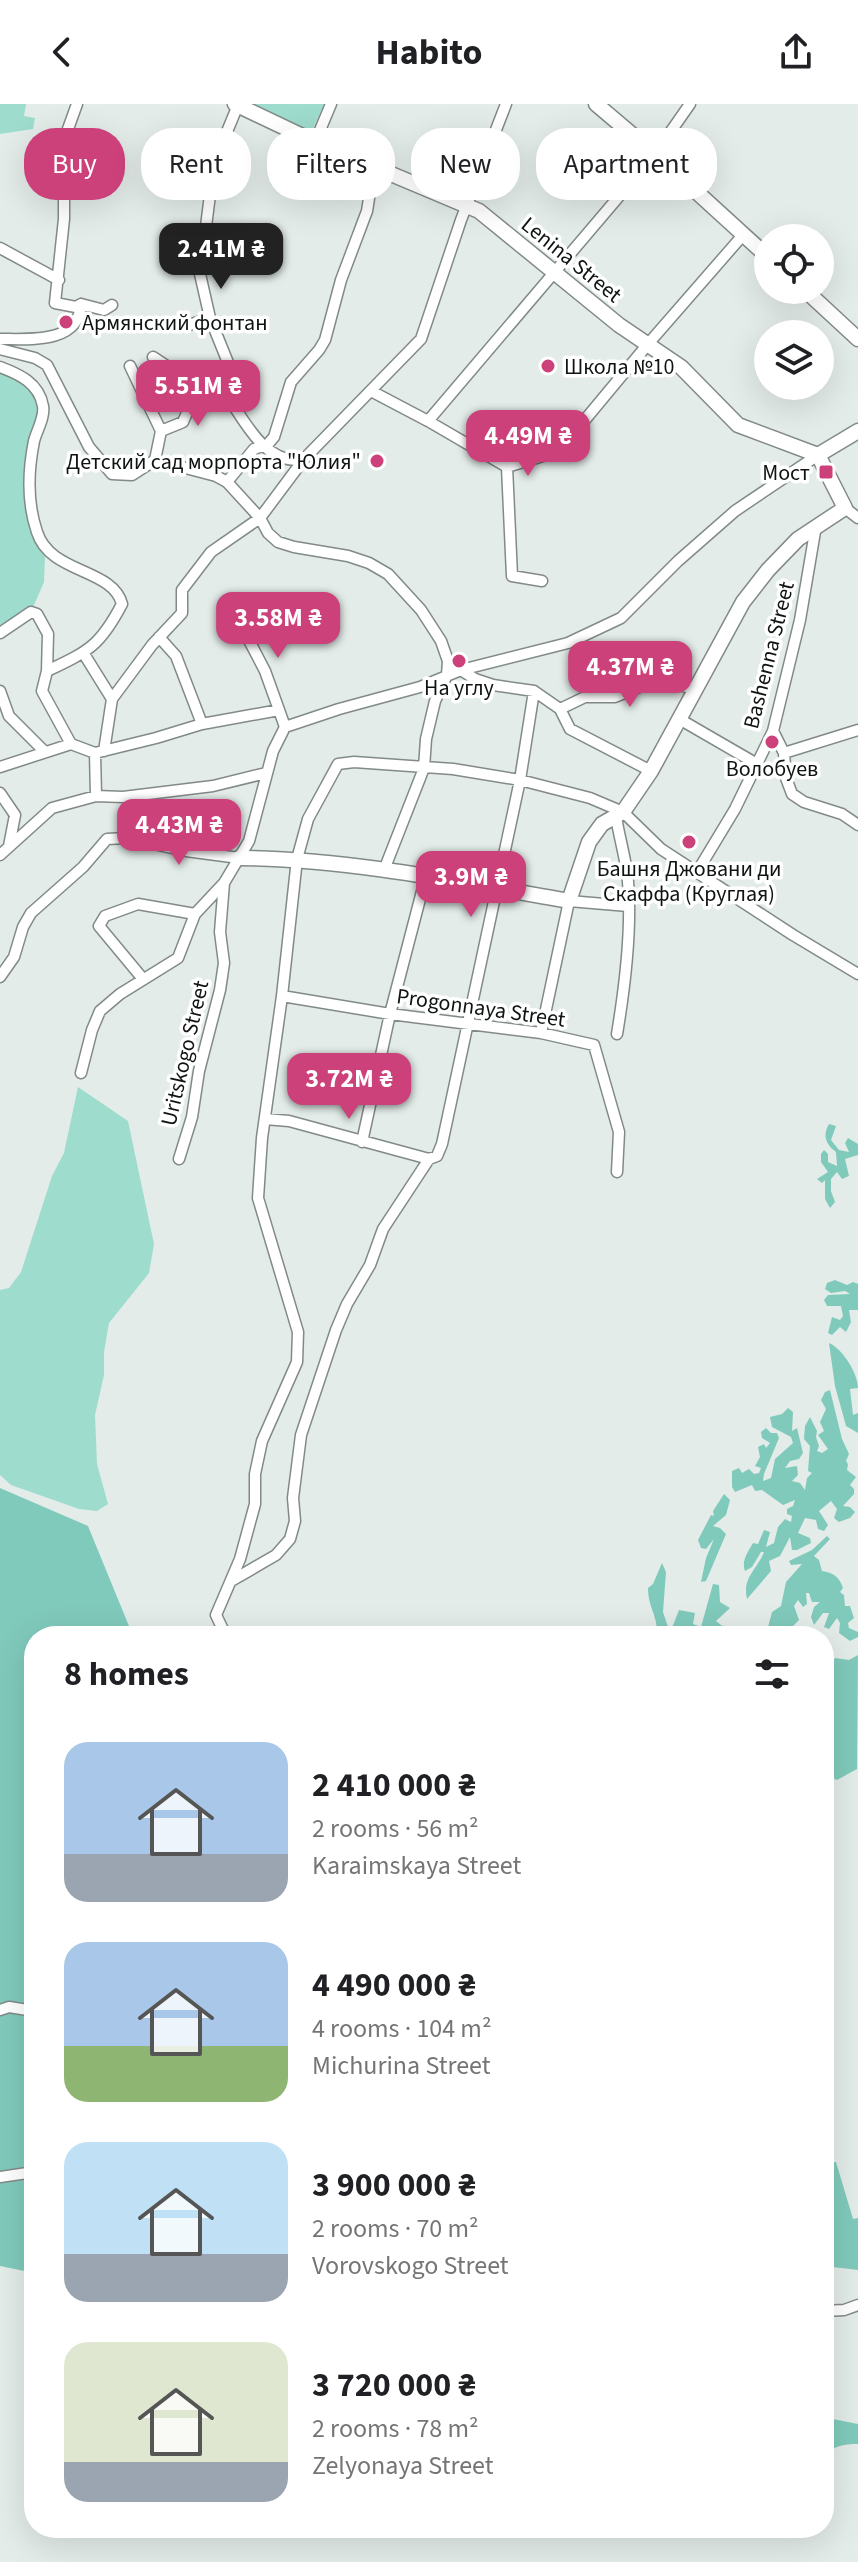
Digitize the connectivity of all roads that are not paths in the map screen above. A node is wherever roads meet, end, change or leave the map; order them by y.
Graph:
1 (77, 104) edge
2 (331, 104) edge
3 (506, 104) edge
4 (596, 104) edge
5 (690, 104) edge
6 (236, 105) edge
7 (285, 128) edge
8 (321, 128) edge
9 (624, 128) edge
10 (673, 128) edge
11 (395, 175) edge
12 (369, 200) edge
13 (616, 200) edge
14 (705, 200) edge
15 (468, 205) junction
16 (743, 235) junction
17 (754, 245) edge
18 (0, 248) edge
19 (553, 274) junction
20 (59, 280) junction
21 (81, 304) junction
22 (820, 304) edge
23 (112, 305) dead end
24 (210, 318) junction
25 (148, 323) dead end
26 (0, 339) edge
27 (858, 339) edge
28 (648, 344) junction
29 (0, 349) edge
30 (153, 357) dead end
31 (130, 366) dead end
32 (0, 367) edge
33 (235, 380) junction
34 (198, 387) junction
35 (371, 391) junction
36 (428, 421) junction
37 (161, 431) junction
38 (858, 431) edge
39 (261, 444) junction
40 (818, 455) junction
41 (304, 459) junction
42 (155, 460) junction
43 (507, 467) junction
44 (227, 482) junction
45 (845, 508) junction
46 (260, 518) junction
47 (858, 518) edge
48 (816, 526) junction
49 (542, 581) dead end
50 (241, 625) dead end
51 (0, 633) edge
52 (159, 637) junction
53 (84, 654) junction
54 (461, 670) junction
55 (47, 671) junction
56 (447, 675) junction
57 (696, 689) junction
58 (0, 691) edge
59 (534, 691) junction
60 (112, 699) junction
61 (560, 709) junction
62 (279, 710) junction
63 (681, 720) junction
64 (202, 724) junction
65 (285, 727) junction
66 (858, 730) edge
67 (773, 731) junction
68 (71, 744) junction
69 (44, 751) junction
70 (99, 752) junction
71 (784, 753) junction
72 (757, 764) junction
73 (0, 767) edge
74 (424, 768) junction
75 (651, 771) junction
76 (266, 773) junction
77 (520, 780) junction
78 (0, 793) edge
79 (96, 796) junction
80 (619, 814) junction
81 (858, 825) edge
82 (9, 846) junction
83 (0, 855) edge
84 (239, 858) junction
85 (297, 859) junction
86 (384, 870) junction
87 (697, 872) junction
88 (426, 876) junction
89 (224, 883) junction
90 (495, 888) junction
91 (569, 901) junction
92 (628, 906) junction
93 (195, 914) junction
94 (858, 974) edge
95 (0, 977) edge
96 (143, 979) junction
97 (282, 996) junction
98 (390, 1014) junction
99 (467, 1025) junction
100 (541, 1033) junction
101 (617, 1034) dead end
102 (81, 1073) dead end
103 (265, 1119) junction
104 (362, 1142) junction
105 (433, 1158) junction
106 (179, 1159) dead end
107 (617, 1172) dead end
108 (232, 1580) junction
109 (221, 1626) edge
110 (24, 2009) edge
111 (0, 2010) edge
112 (24, 2173) edge
113 (0, 2177) edge
114 (858, 2305) edge
115 (834, 2310) edge

1 - 20 street
2 - 8 street
3 - 15 street
4 - 9 main road
5 - 10 street
6 - 7 main road, Lenina Street
6 - 24 street
11 - 15 main road, Lenina Street
12 - 39 street
13 - 19 street
14 - 16 main road
15 - 19 main road, Lenina Street
15 - 35 street
16 - 17 main road
16 - 28 street
18 - 20 street
19 - 28 main road, Lenina Street
19 - 36 street
20 - 21 street
21 - 23 street
21 - 26 street
22 - 27 main road
24 - 25 street
24 - 33 street
28 - 40 main road, Lenina Street
28 - 43 street
29 - 42 street
30 - 34 street
31 - 37 street
32 - 53 street
33 - 34 street
33 - 39 street
34 - 37 street
35 - 36 street
35 - 41 street
36 - 43 street
37 - 42 street
38 - 40 main road
39 - 41 street
39 - 44 street
40 - 45 main road
40 - 54 street
41 - 46 street
42 - 44 street
43 - 49 street
44 - 46 street
45 - 47 street
45 - 48 main road
46 - 52 street
46 - 56 street
48 - 57 main road
48 - 67 street, Bashenna Street
50 - 62 street
51 - 55 street
52 - 60 street
52 - 64 street
53 - 55 street
53 - 60 street
54 - 56 street
54 - 59 street
55 - 68 street
56 - 65 street
56 - 74 street
57 - 61 street
57 - 63 main road
58 - 69 street
59 - 61 street
59 - 77 street
60 - 70 street
61 - 75 street
62 - 64 street
62 - 65 street
63 - 72 street
63 - 75 main road
64 - 70 street
65 - 76 street, Uritskogo Street
66 - 71 street
67 - 71 street
67 - 72 street, Bashenna Street
68 - 69 street
68 - 70 street
69 - 73 street
70 - 79 street
71 - 81 street
72 - 87 street, Bashenna Street
74 - 77 street
74 - 85 street
74 - 86 street
75 - 80 main road
76 - 79 street
76 - 84 street, Uritskogo Street
77 - 80 street
77 - 90 street
78 - 82 street
79 - 82 street
80 - 87 street
80 - 91 main road
80 - 92 street
82 - 83 street
84 - 85 main road
84 - 89 street, Uritskogo Street
84 - 95 street
85 - 86 main road
85 - 97 street
86 - 88 main road
87 - 94 street
88 - 90 main road
88 - 98 street
89 - 93 street
89 - 106 street, Uritskogo Street
90 - 91 main road
90 - 99 street
91 - 92 street
91 - 100 street
92 - 101 street
93 - 96 street
93 - 96 street
96 - 102 street
97 - 98 street, Progonnaya Street
97 - 103 street
98 - 99 street, Progonnaya Street
98 - 104 street
99 - 100 street, Progonnaya Street
99 - 105 street
100 - 107 street, Progonnaya Street
103 - 104 street
103 - 108 street
104 - 105 street
105 - 108 street
108 - 109 street
110 - 111 street
112 - 113 street
114 - 115 street

